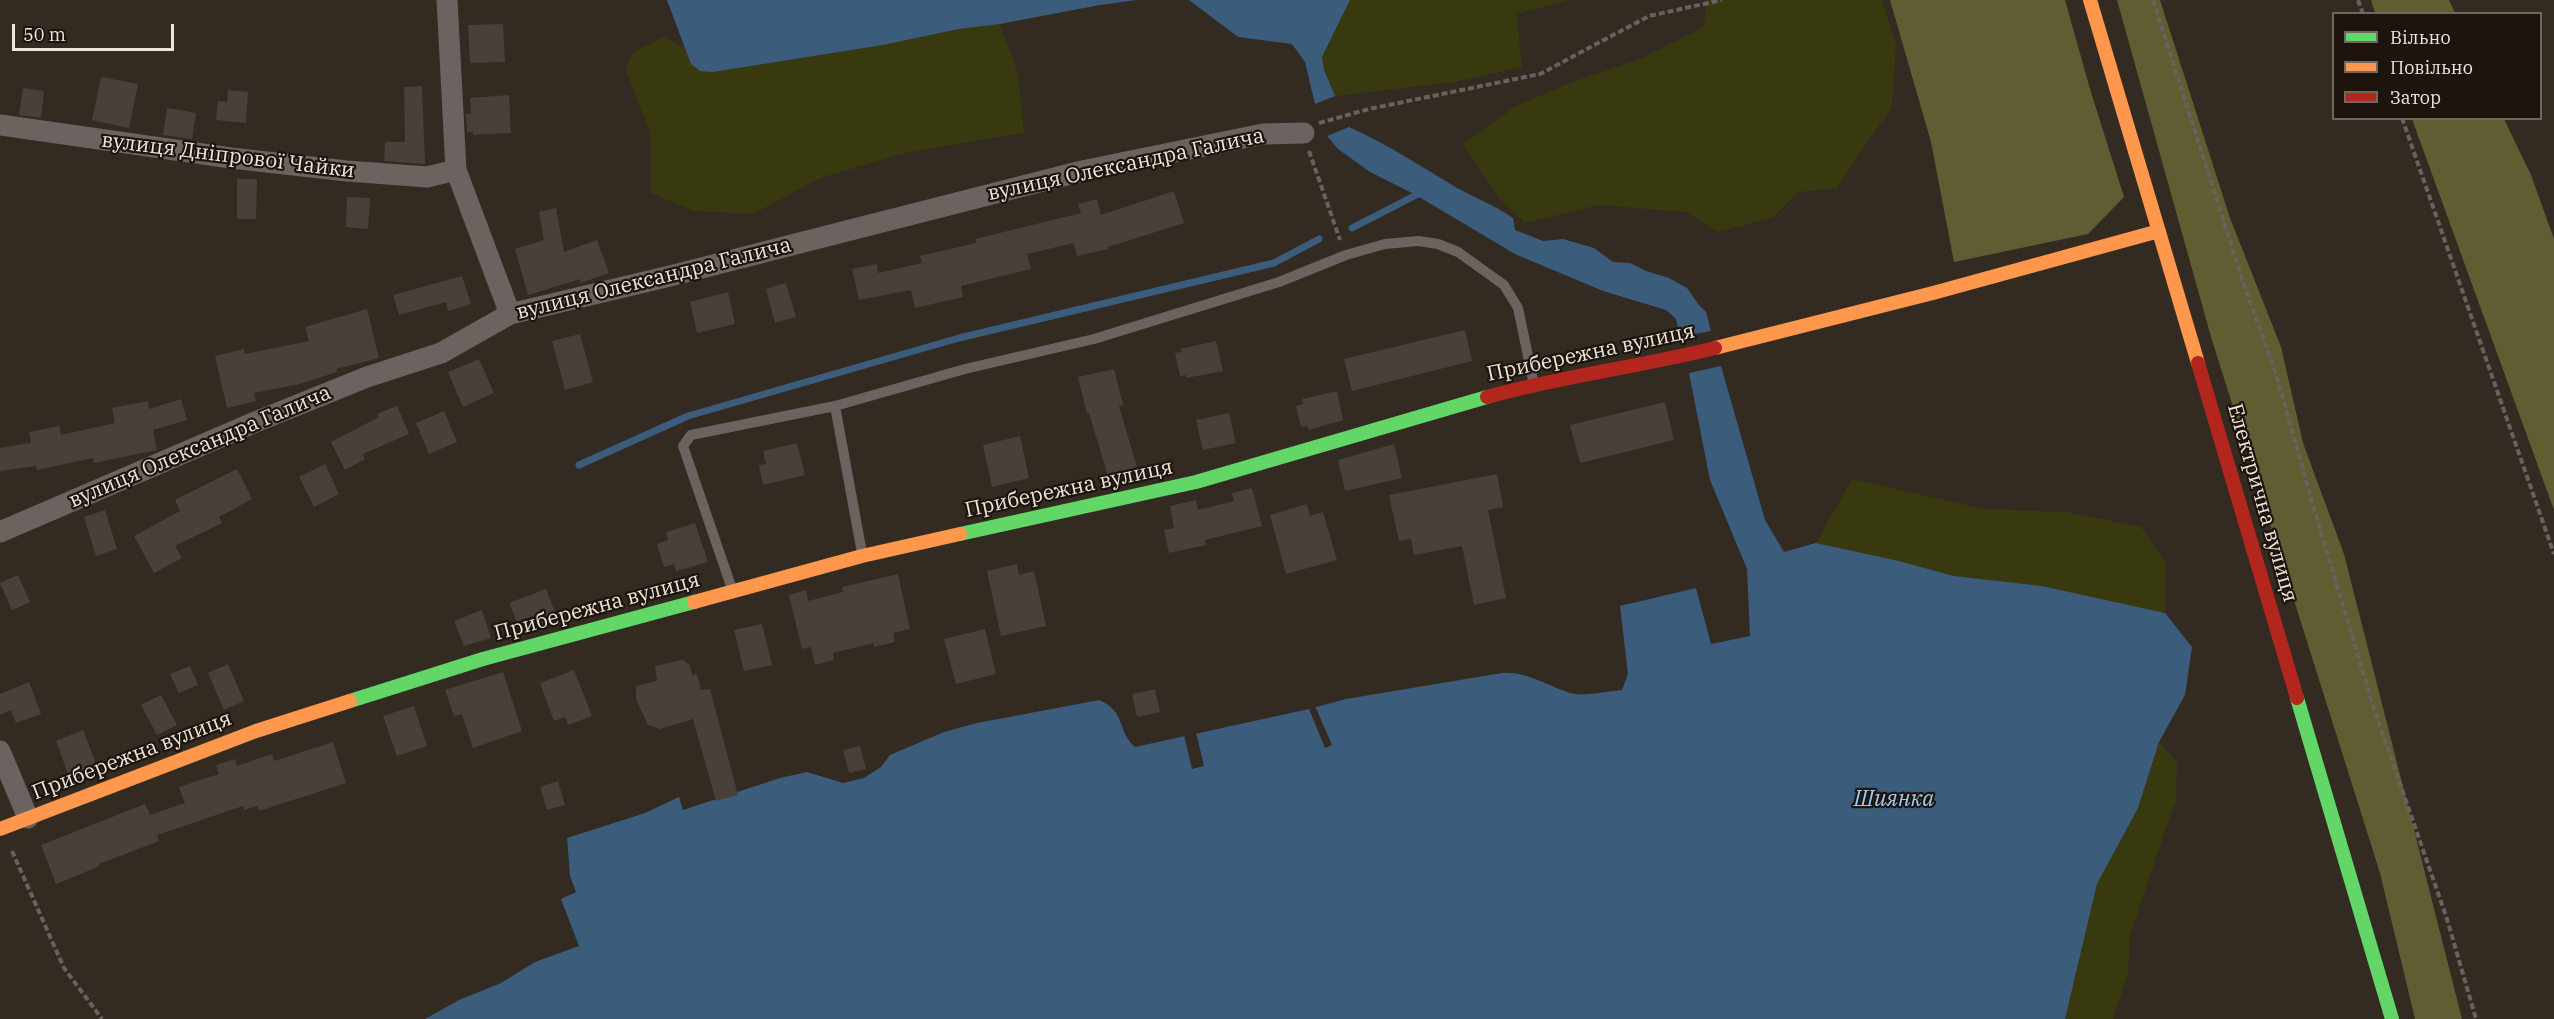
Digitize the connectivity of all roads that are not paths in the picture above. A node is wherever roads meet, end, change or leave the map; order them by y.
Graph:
1 (447, 0) edge
2 (2090, 0) edge
3 (0, 125) edge
4 (1304, 133) road end
5 (456, 170) junction
6 (2159, 231) junction
7 (510, 314) junction
8 (1533, 384) junction
9 (835, 406) junction
10 (0, 532) edge
11 (862, 556) junction
12 (733, 591) junction
13 (0, 751) edge
14 (28, 818) junction
15 (0, 829) edge
16 (2392, 1019) edge

1 - 5 street
2 - 6 street, Електрична вулиця
3 - 5 street, вулиця Дніпрової Чайки
4 - 7 street, вулиця Олександра Галича
5 - 7 street
6 - 8 street, Прибережна вулиця
6 - 16 street, Електрична вулиця
7 - 10 street, вулиця Олександра Галича
8 - 9 lane
8 - 11 street, Прибережна вулиця
9 - 11 lane
9 - 12 lane
11 - 12 street, Прибережна вулиця
12 - 14 street, Прибережна вулиця
13 - 14 street
14 - 15 street, Прибережна вулиця

